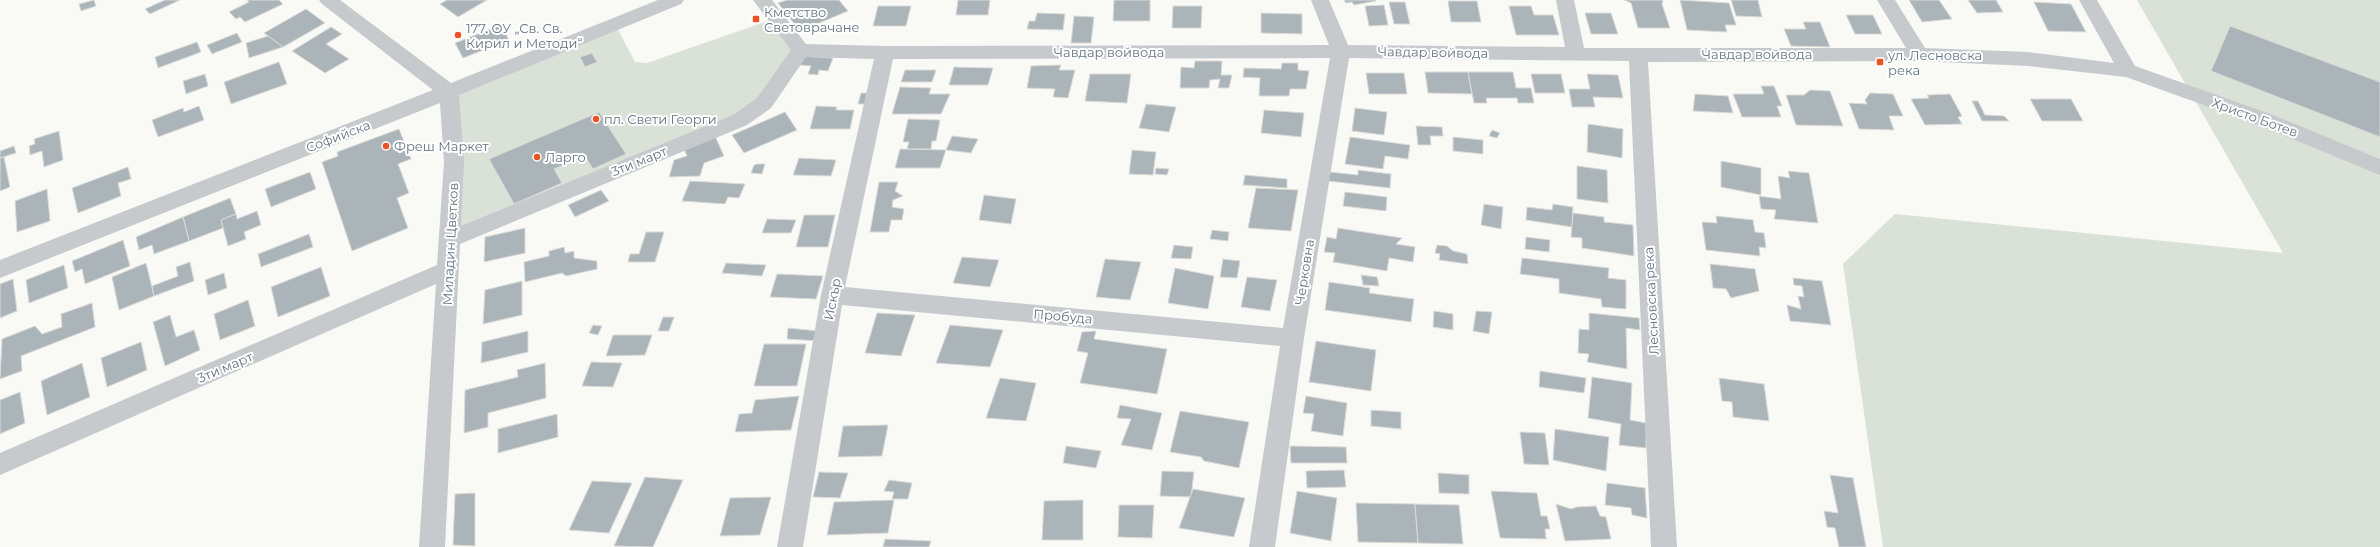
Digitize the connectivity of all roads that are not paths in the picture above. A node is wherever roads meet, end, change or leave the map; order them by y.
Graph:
1 (328, 0) edge
2 (674, 0) edge
3 (762, 0) edge
4 (1320, 0) edge
5 (1565, 0) edge
6 (1886, 0) edge
7 (2088, 0) edge
8 (801, 50) junction
9 (1341, 51) junction
10 (885, 53) junction
11 (1576, 54) junction
12 (1919, 54) junction
13 (1638, 55) junction
14 (2128, 71) junction
15 (449, 92) junction
16 (2380, 167) edge
17 (451, 239) junction
18 (0, 269) edge
19 (449, 269) junction
20 (832, 295) junction
21 (1293, 338) junction
22 (0, 464) edge
23 (432, 547) edge
24 (790, 547) edge
25 (1262, 547) edge
26 (1664, 547) edge

1 - 15 street
2 - 15 street, Софийска
3 - 8 street
4 - 9 street
5 - 11 street
6 - 12 street
7 - 14 street
8 - 10 street, Чавдар войвода
8 - 17 street, 3ти март
9 - 10 street, Чавдар войвода
9 - 11 street, Чавдар войвода
9 - 21 street, Черковна
10 - 20 street, Искър
11 - 13 street, Чавдар войвода
12 - 13 street, Чавдар войвода
12 - 14 street, Чавдар войвода
13 - 26 street, Лесновска река
14 - 16 street, Христо Ботев
15 - 17 street, Миладин Цветков
15 - 18 street, Софийска
17 - 19 street, Миладин Цветков
19 - 22 street, 3ти март
19 - 23 street, Миладин Цветков
20 - 21 street, Пробуда
20 - 24 street, Искър
21 - 25 street, Черковна

